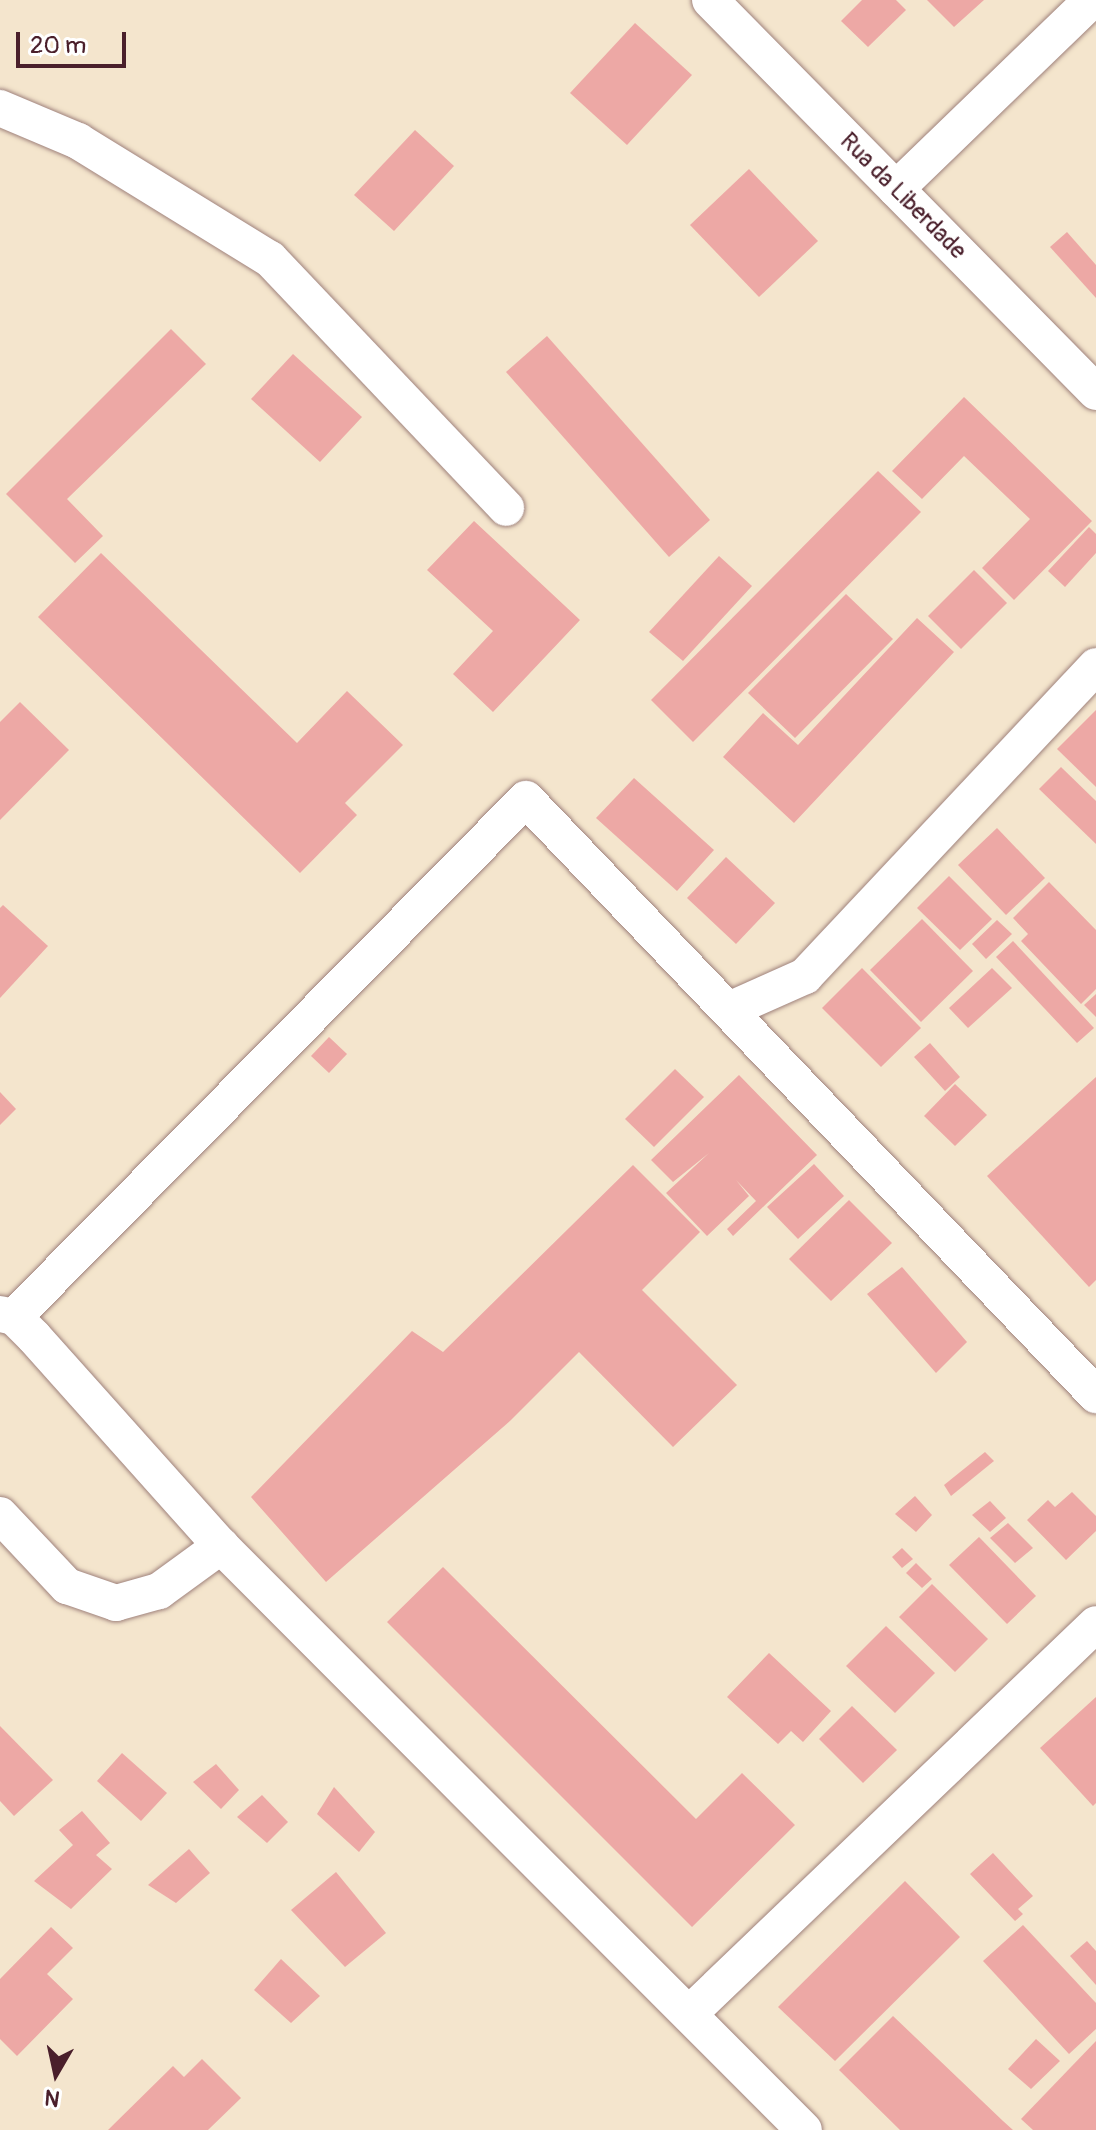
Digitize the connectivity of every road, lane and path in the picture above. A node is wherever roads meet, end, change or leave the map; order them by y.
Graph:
1 (710, 0) edge
2 (1092, 0) edge
3 (0, 108) edge
4 (896, 189) junction
5 (1096, 392) edge
6 (506, 508) dead end
7 (1096, 666) edge
8 (731, 1009) junction
9 (7, 1316) edge
10 (1096, 1395) edge
11 (0, 1515) edge
12 (221, 1546) junction
13 (1096, 1624) edge
14 (690, 2013) junction
15 (804, 2130) edge

1 - 4 street, Rua da Liberdade
2 - 4 street
3 - 6 street
4 - 5 street, Rua da Liberdade
7 - 8 street
8 - 9 street
8 - 10 street
9 - 12 street
11 - 12 street
12 - 14 street
13 - 14 street
14 - 15 street

